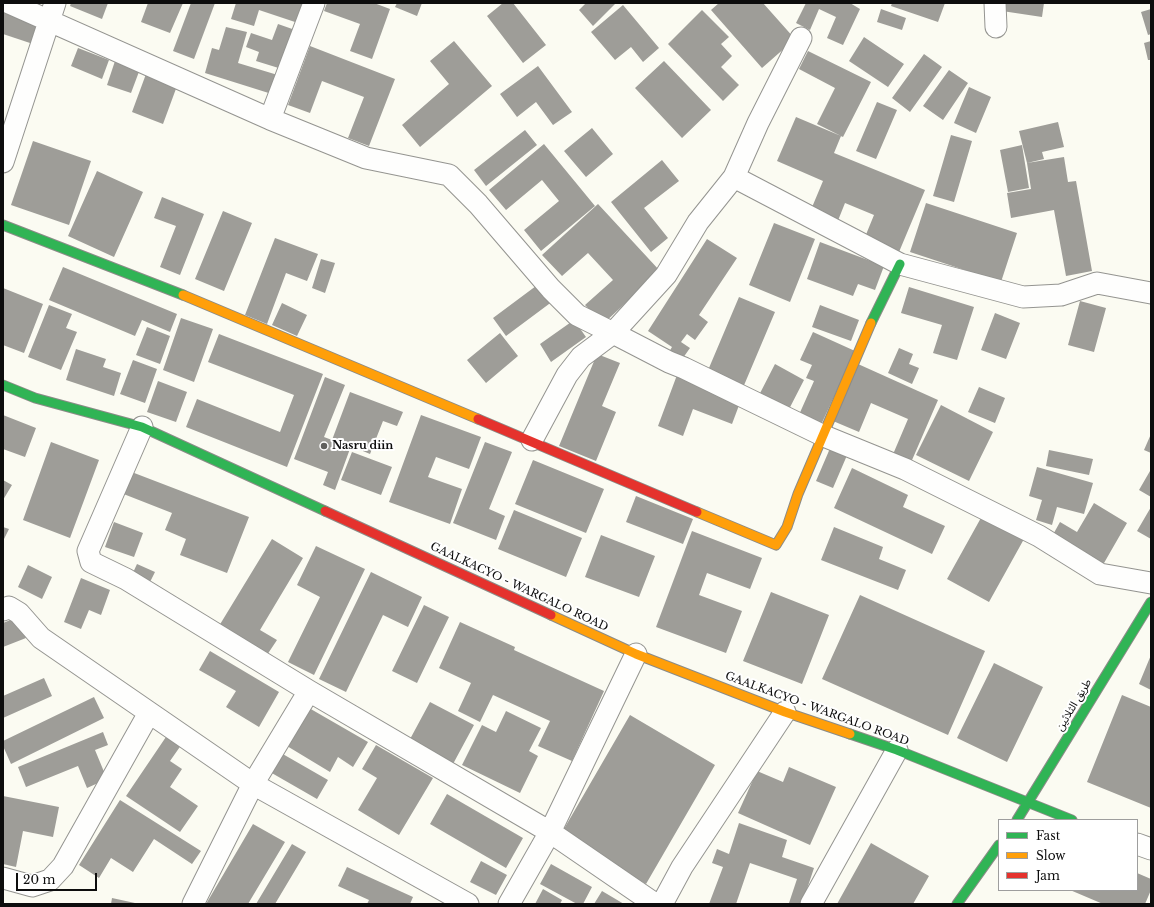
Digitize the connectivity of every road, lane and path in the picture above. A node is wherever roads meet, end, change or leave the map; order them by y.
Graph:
1 (9, 3) edge
2 (314, 3) edge
3 (995, 3) edge
4 (51, 12) edge
5 (996, 27) dead end
6 (802, 38) dead end
7 (10, 116) edge
8 (270, 119) junction
9 (3, 162) edge
10 (734, 177) junction
11 (3, 225) edge
12 (900, 264) junction
13 (1151, 293) edge
14 (613, 333) junction
15 (3, 385) edge
16 (142, 427) junction
17 (824, 436) junction
18 (532, 440) junction
19 (1151, 583) edge
20 (1151, 602) edge
21 (3, 610) edge
22 (636, 654) junction
23 (309, 692) junction
24 (785, 712) junction
25 (149, 714) junction
26 (897, 750) junction
27 (253, 784) junction
28 (1028, 804) junction
29 (1018, 819) edge
30 (1069, 819) edge
31 (550, 832) junction
32 (1138, 844) edge
33 (998, 846) edge
34 (1151, 849) edge
35 (3, 878) edge
36 (192, 904) edge
37 (468, 904) edge
38 (509, 904) edge
39 (655, 904) edge
40 (662, 904) edge
41 (811, 904) edge
42 (957, 904) edge

1 - 4 street
2 - 8 street
3 - 5 street
4 - 7 street
4 - 8 street
6 - 10 street
7 - 9 street
8 - 14 street
10 - 12 street
10 - 14 street
11 - 18 street
12 - 13 street
12 - 17 street
14 - 17 street
14 - 18 street
15 - 16 street, GAALKACYO - WARGALO ROAD
16 - 22 street, GAALKACYO - WARGALO ROAD
16 - 23 street
17 - 18 street
17 - 19 street
20 - 28 street, طريق الثلاثين
21 - 25 street
22 - 24 street, GAALKACYO - WARGALO ROAD
22 - 31 street
23 - 27 street
23 - 31 street
24 - 26 street, GAALKACYO - WARGALO ROAD
24 - 40 street
25 - 27 street
25 - 35 street
26 - 28 street, GAALKACYO - WARGALO ROAD
26 - 41 street
27 - 36 street
27 - 37 street
28 - 29 street, طريق الثلاثين
28 - 30 street, GAALKACYO - WARGALO ROAD
31 - 38 street
31 - 39 street
32 - 34 street
33 - 42 street

